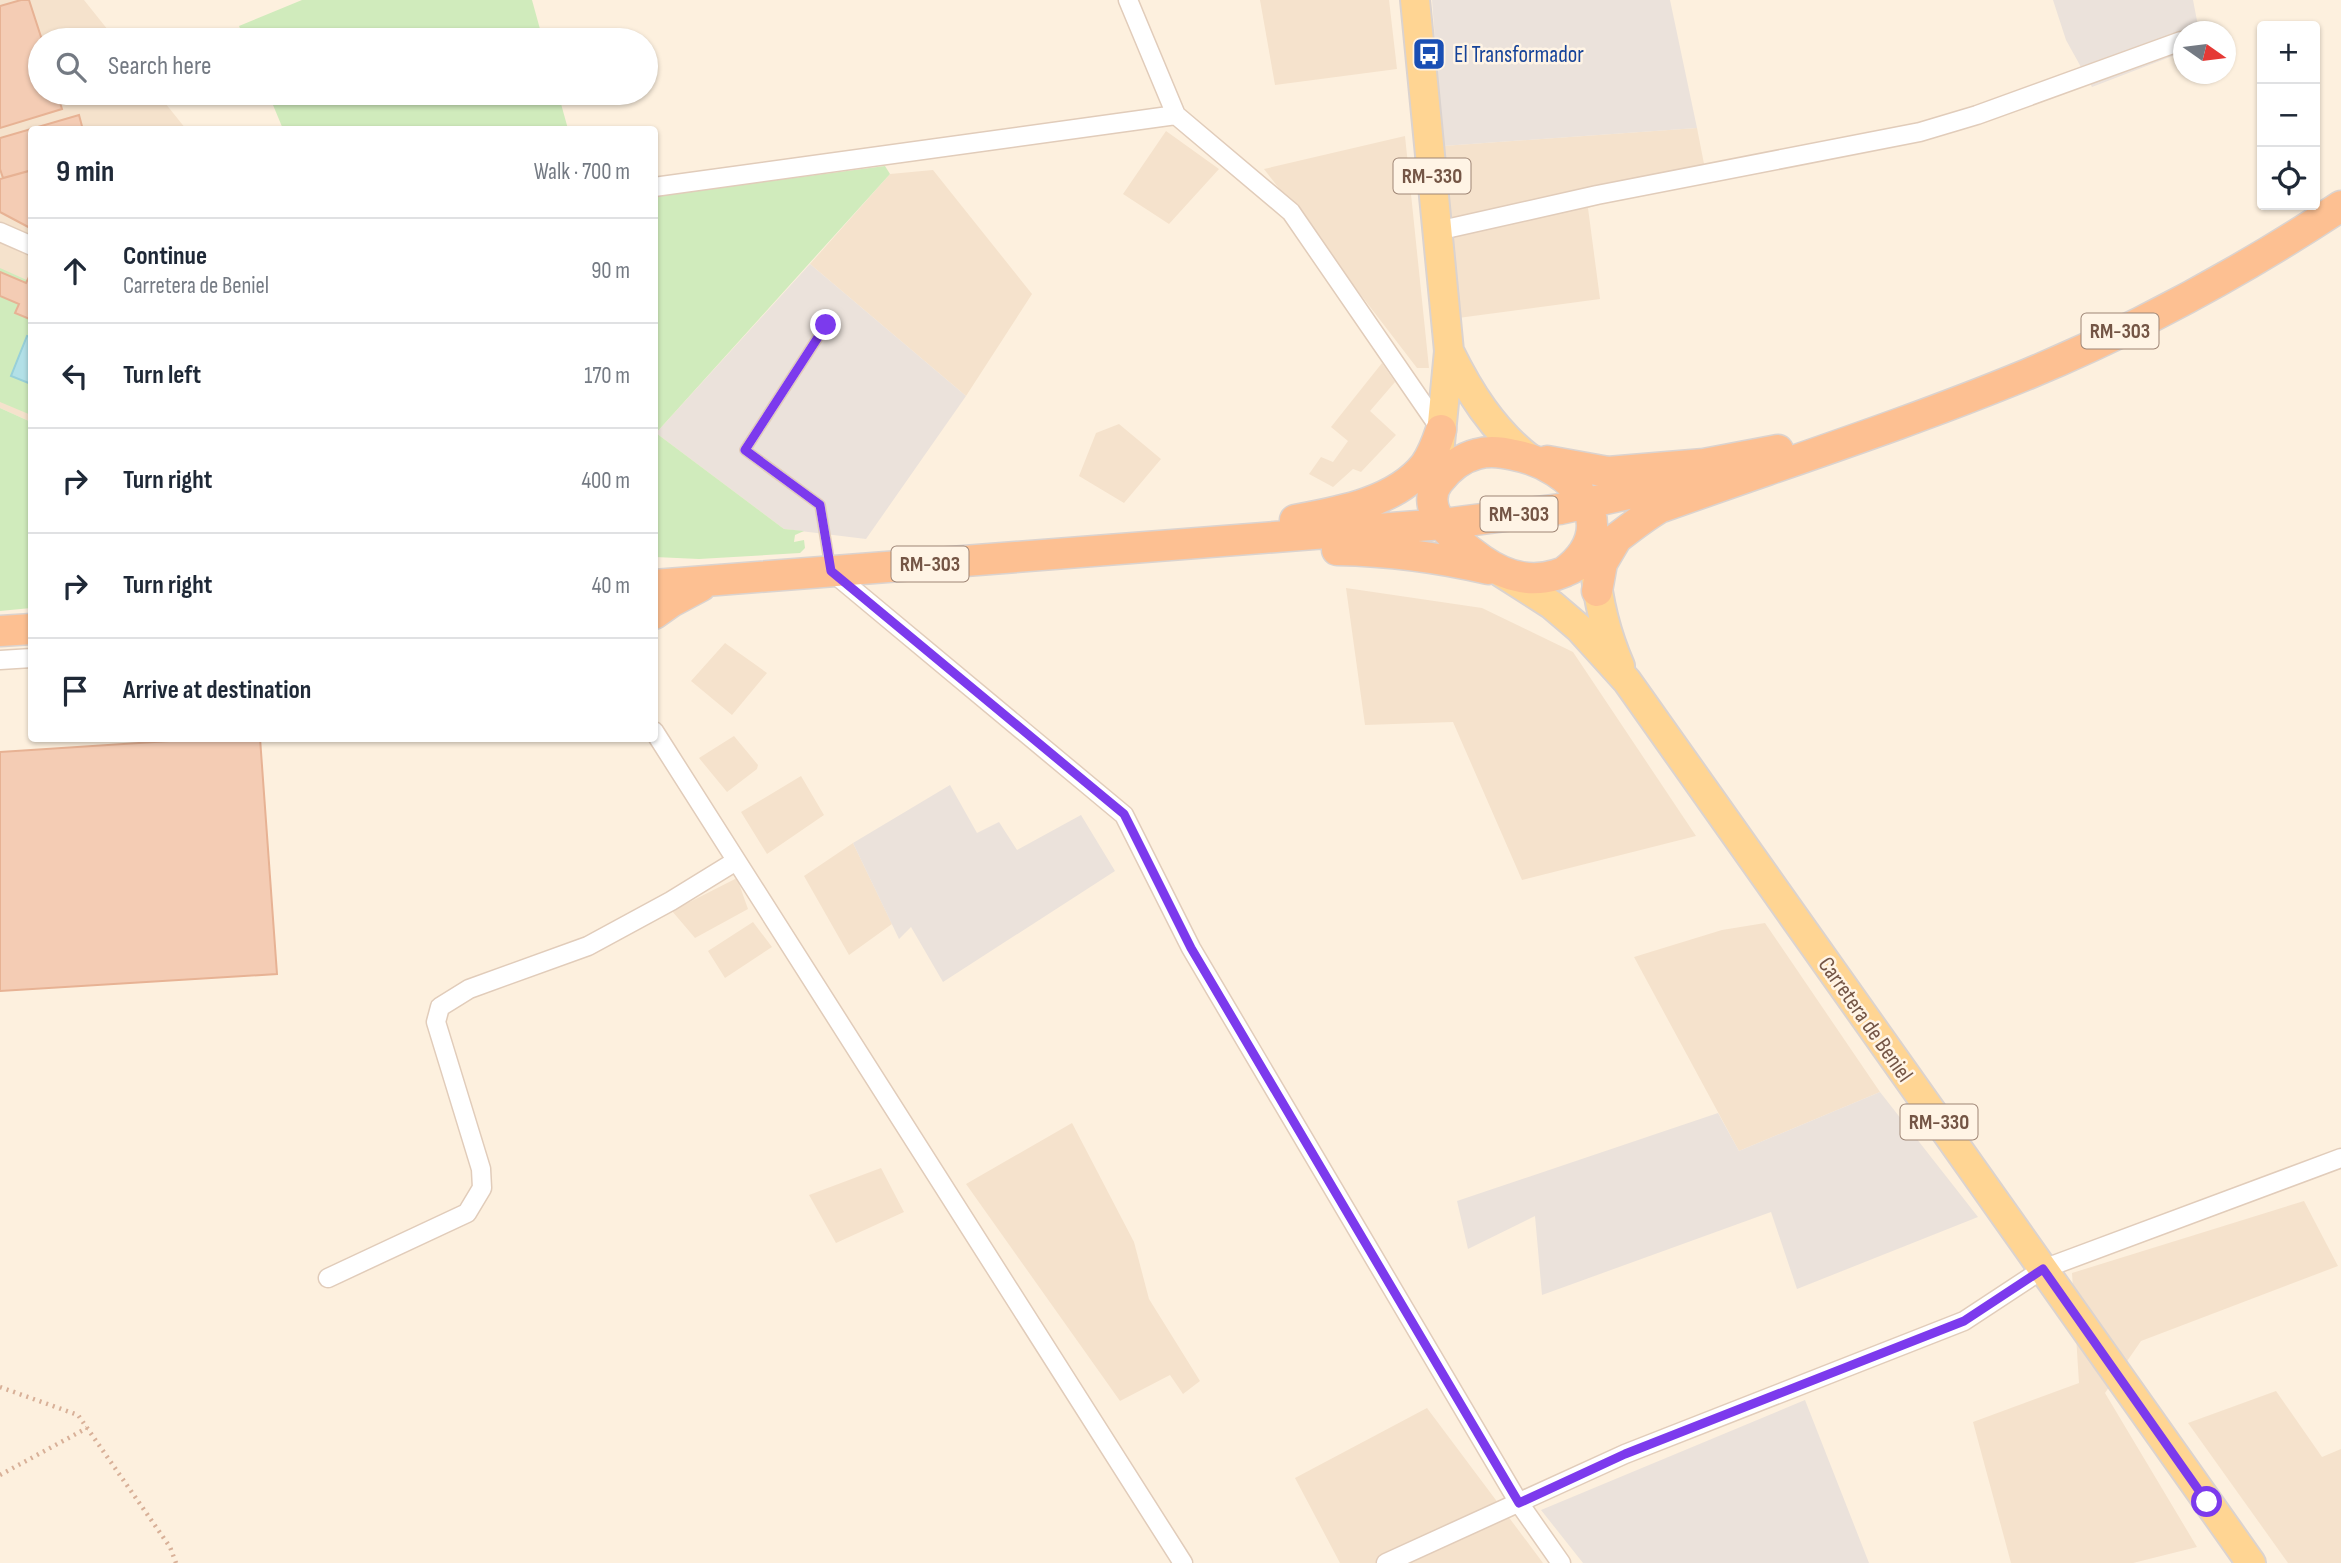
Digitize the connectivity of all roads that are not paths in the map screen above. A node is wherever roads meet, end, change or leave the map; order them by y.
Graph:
1 (1128, 0) edge
2 (1415, 0) edge
3 (2173, 44) edge
4 (1176, 115) junction
5 (658, 186) edge
6 (2341, 206) edge
7 (1437, 231) junction
8 (0, 232) edge
9 (28, 244) edge
10 (826, 325) dead end
11 (1449, 351) junction
12 (1885, 429) junction
13 (1441, 430) junction
14 (1529, 458) junction
15 (1428, 476) junction
16 (1443, 524) junction
17 (1598, 531) junction
18 (1144, 548) junction
19 (831, 571) junction
20 (1500, 572) junction
21 (658, 574) edge
22 (717, 579) junction
23 (658, 585) edge
24 (1597, 591) joint
25 (658, 611) edge
26 (28, 629) edge
27 (0, 631) edge
28 (28, 658) edge
29 (0, 660) edge
30 (1627, 681) junction
31 (658, 737) edge
32 (736, 861) junction
33 (2341, 1158) edge
34 (2043, 1269) junction
35 (328, 1278) dead end
36 (1519, 1503) junction
37 (1183, 1563) edge
38 (1386, 1563) edge
39 (1561, 1563) edge
40 (2251, 1563) edge

1 - 4 street
2 - 7 main road, RM-330
3 - 7 street
4 - 5 street
4 - 13 street
6 - 12 highway, RM-303
7 - 11 main road, RM-330
8 - 9 street
10 - 19 lane
11 - 13 main road
11 - 14 main road
12 - 14 highway
12 - 17 highway
12 - 17 highway, RM-303
13 - 15 highway
14 - 15 highway
14 - 17 highway
15 - 16 highway
15 - 18 highway
16 - 17 highway, RM-303
16 - 18 highway, RM-303
16 - 20 highway
17 - 20 highway
17 - 24 highway
18 - 19 highway, RM-303
18 - 20 highway
19 - 22 highway, RM-303
19 - 36 street
20 - 30 main road
21 - 22 highway
22 - 23 highway, RM-303
22 - 25 highway
24 - 30 main road
26 - 27 highway
28 - 29 street
30 - 34 main road, Carretera de Beniel / RM-330
31 - 32 street
32 - 35 street
32 - 37 street
33 - 34 street
34 - 36 street
34 - 40 main road, Carretera de Beniel / RM-330
36 - 38 street
36 - 39 street

